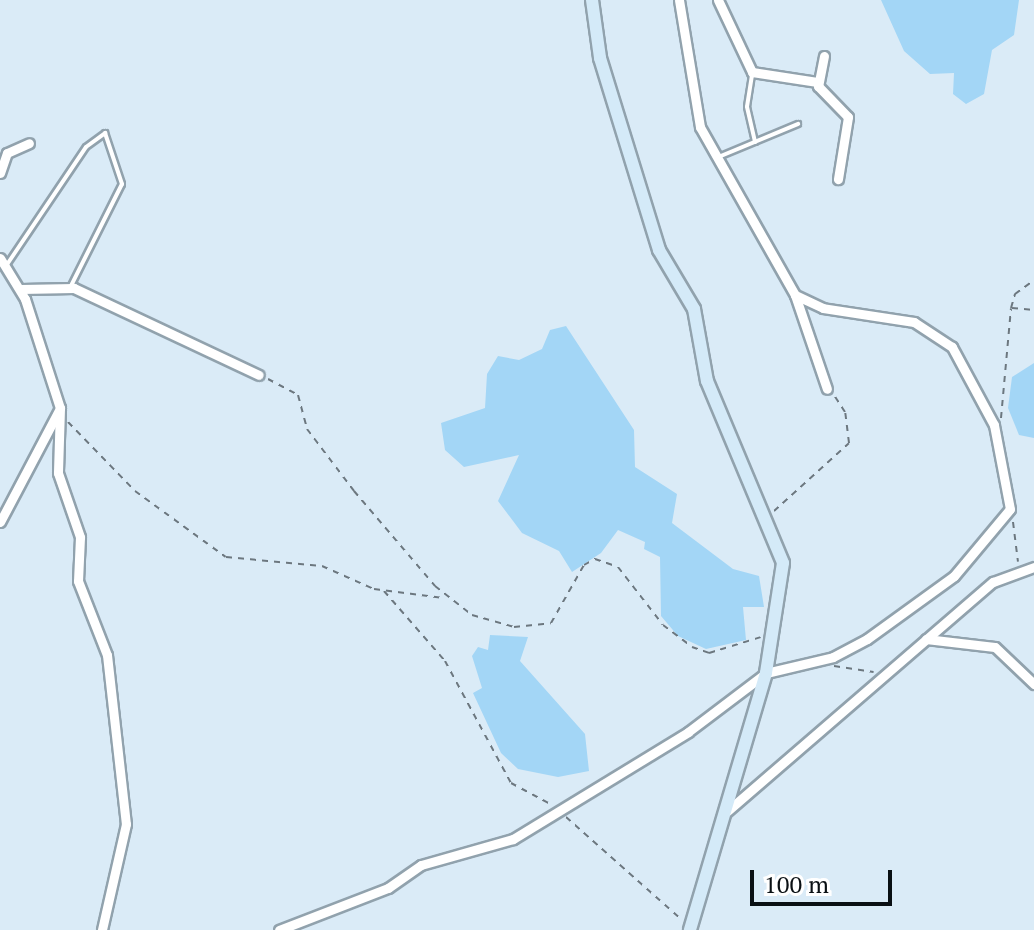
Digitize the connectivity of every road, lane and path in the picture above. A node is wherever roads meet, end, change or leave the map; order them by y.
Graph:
1 (592, 0) edge
2 (679, 0) edge
3 (718, 0) edge
4 (824, 56) dead end
5 (752, 72) junction
6 (817, 82) junction
7 (798, 124) dead end
8 (755, 142) junction
9 (29, 143) dead end
10 (714, 158) junction
11 (0, 173) edge
12 (838, 179) dead end
13 (3, 262) edge
14 (1034, 280) edge
15 (71, 288) junction
16 (21, 289) junction
17 (795, 295) junction
18 (1011, 308) junction
19 (1034, 310) edge
20 (259, 375) joint
21 (827, 389) joint
22 (60, 410) junction
23 (998, 439) junction
24 (1010, 509) junction
25 (765, 521) junction
26 (0, 522) edge
27 (1034, 567) edge
28 (1008, 572) junction
29 (384, 591) junction
30 (447, 598) junction
31 (774, 631) junction
32 (926, 639) junction
33 (822, 660) junction
34 (890, 670) junction
35 (766, 673) junction
36 (1034, 684) edge
37 (560, 812) junction
38 (725, 813) junction
39 (692, 929) edge
40 (102, 930) edge
41 (279, 930) edge

1 - 25 street
2 - 10 street
3 - 5 street
4 - 6 street
5 - 6 street
5 - 8 lane
6 - 12 street
7 - 8 lane
8 - 10 lane
9 - 11 street
10 - 17 street
13 - 15 lane
13 - 16 street
14 - 18 path
15 - 16 street
15 - 20 street
16 - 22 street
17 - 21 street
17 - 23 street
18 - 19 path
18 - 23 path
20 - 30 path
21 - 25 path
22 - 26 street
22 - 29 path
22 - 40 street
23 - 24 street
24 - 28 path
24 - 33 street
25 - 31 street
27 - 28 street
28 - 32 street
29 - 30 path
29 - 37 path
30 - 31 path
31 - 35 street
32 - 34 street
32 - 36 street
33 - 34 path
33 - 35 street
34 - 38 street
35 - 37 street
35 - 38 street
37 - 39 path
37 - 41 street
38 - 39 street

